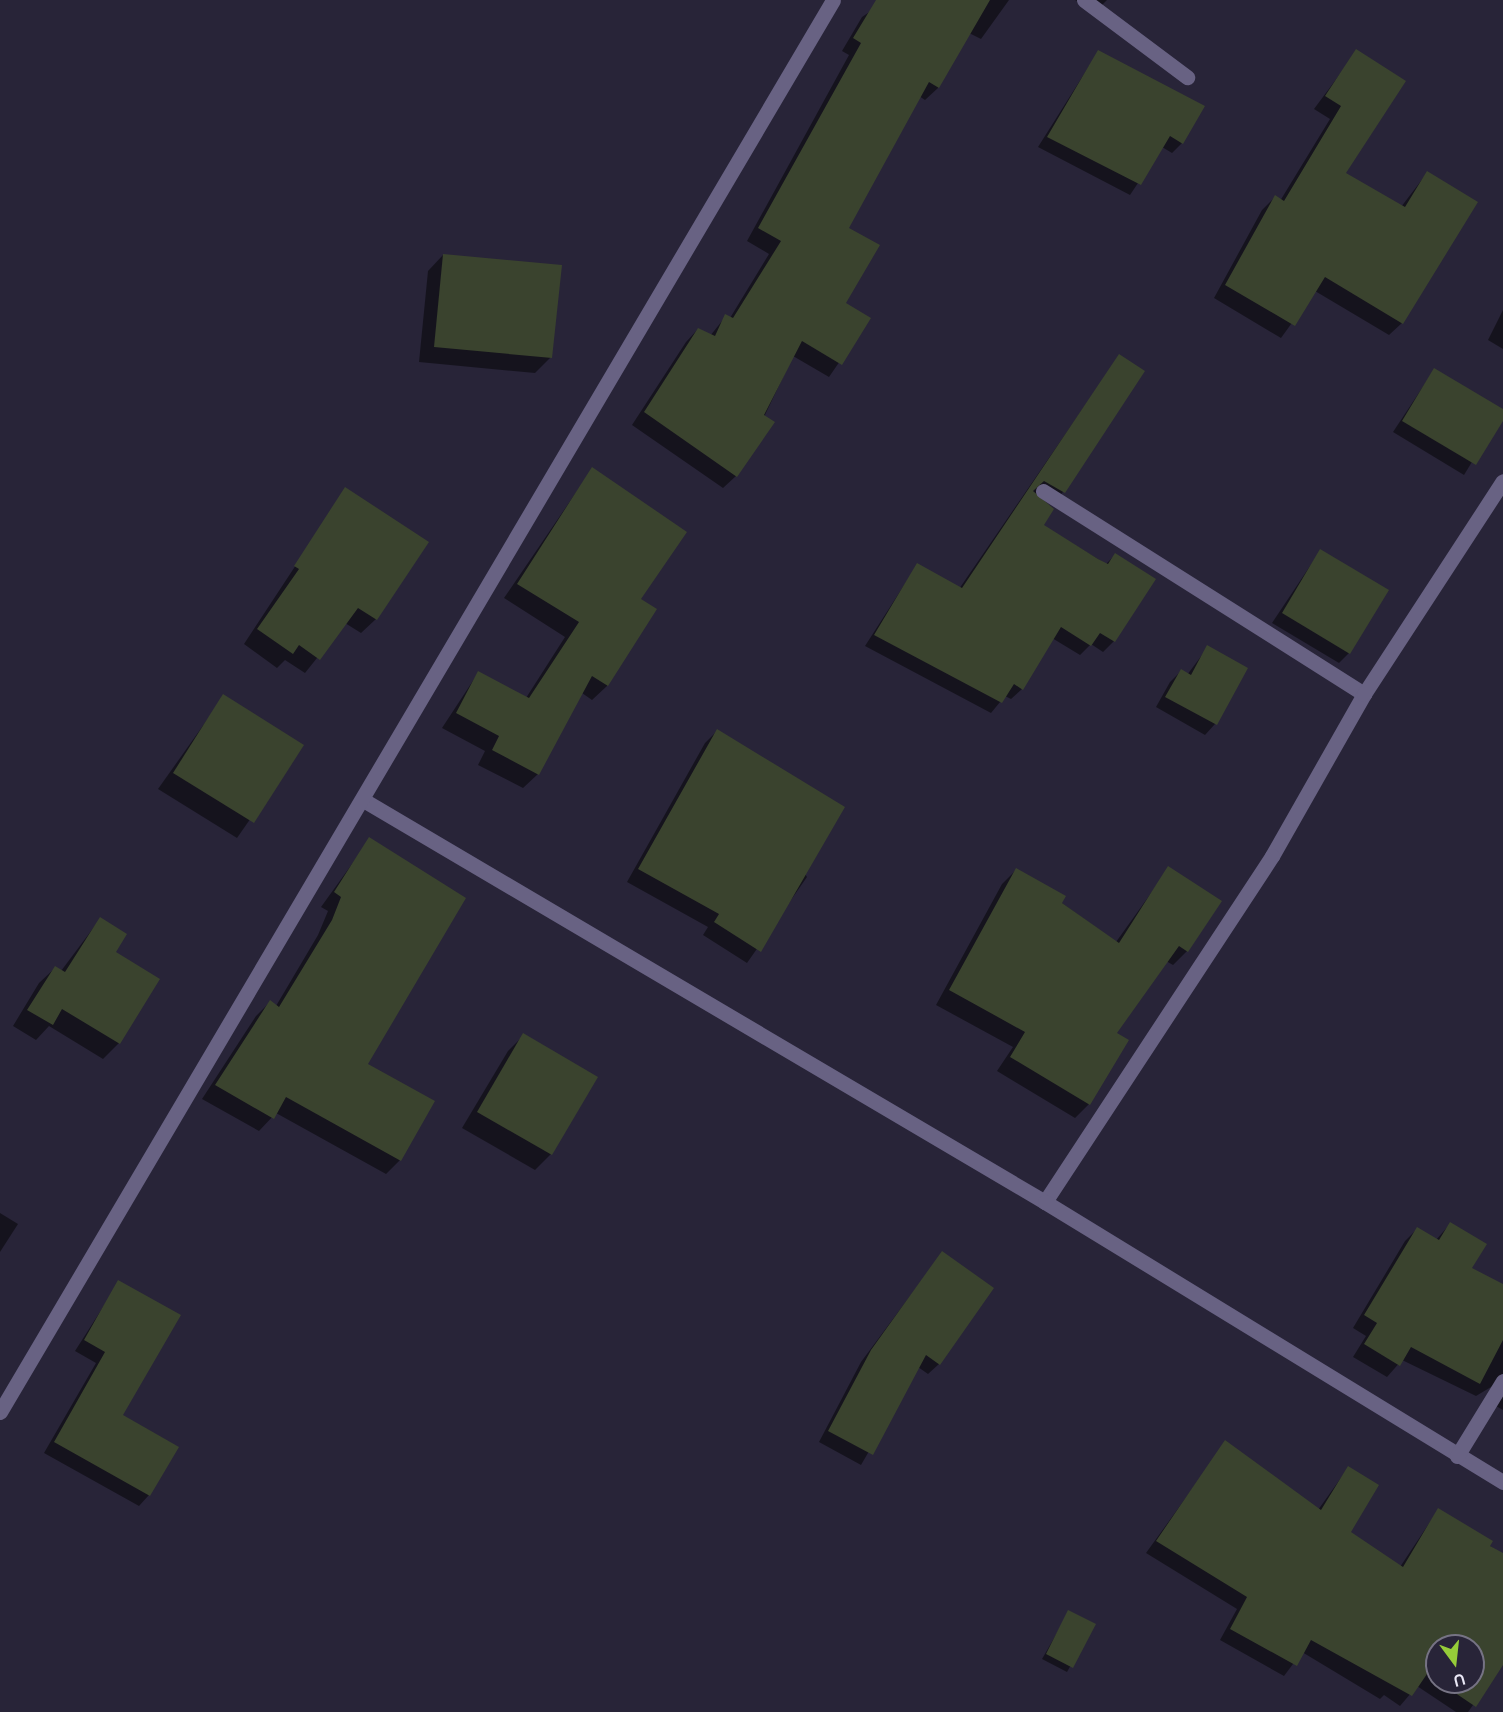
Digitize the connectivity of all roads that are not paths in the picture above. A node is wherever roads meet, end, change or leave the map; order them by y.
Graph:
1 (833, 0) edge
2 (1084, 0) edge
3 (1187, 77) dead end
4 (1503, 481) edge
5 (1043, 492) dead end
6 (1365, 694) junction
7 (365, 801) junction
8 (1045, 1202) junction
9 (1503, 1381) edge
10 (0, 1412) edge
11 (1457, 1456) junction
12 (1503, 1482) edge

1 - 7 street
2 - 3 street
4 - 6 street
5 - 6 street
6 - 8 street
7 - 8 street
7 - 10 street
8 - 11 street
9 - 11 street
11 - 12 street

